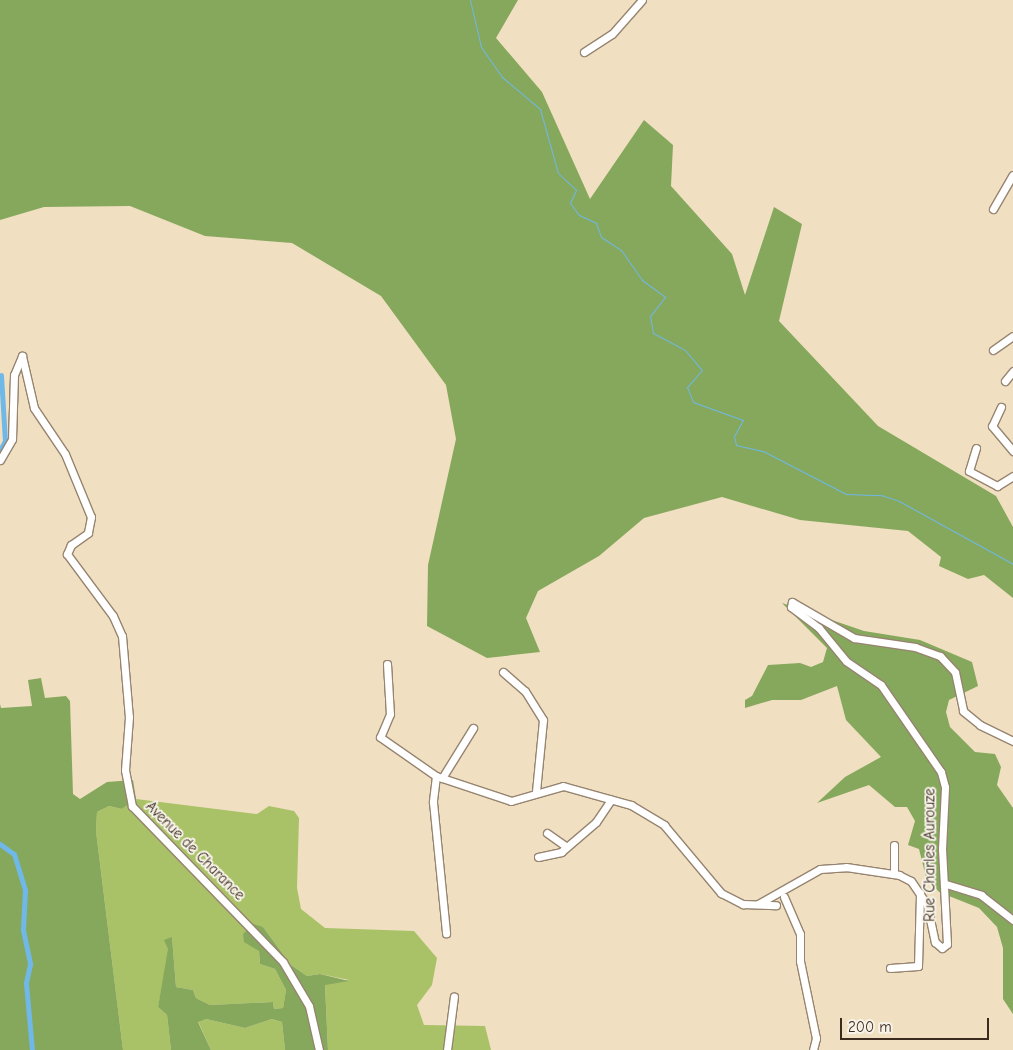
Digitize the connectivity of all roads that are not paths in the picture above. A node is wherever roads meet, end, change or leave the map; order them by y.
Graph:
1 (641, 0) edge
2 (584, 52) dead end
3 (1013, 175) edge
4 (993, 209) dead end
5 (1013, 336) edge
6 (993, 350) dead end
7 (1013, 371) edge
8 (1005, 381) dead end
9 (1001, 407) dead end
10 (976, 448) dead end
11 (1013, 451) edge
12 (0, 460) edge
13 (1013, 476) edge
14 (387, 664) dead end
15 (503, 672) dead end
16 (473, 728) dead end
17 (1013, 741) edge
18 (439, 777) junction
19 (536, 792) junction
20 (611, 800) junction
21 (547, 833) dead end
22 (894, 845) dead end
23 (568, 847) junction
24 (538, 857) dead end
25 (894, 874) junction
26 (946, 884) junction
27 (920, 893) junction
28 (780, 902) junction
29 (1013, 920) edge
30 (446, 933) dead end
31 (890, 968) dead end
32 (454, 996) dead end
33 (319, 1050) edge
34 (447, 1050) edge
35 (813, 1050) edge

1 - 2 street
3 - 4 street
5 - 6 street
7 - 8 street
9 - 11 street
10 - 13 street
12 - 33 street, Avenue de Charance
14 - 18 street
15 - 19 street
16 - 18 street
17 - 26 street, Rue Charles Aurouze
18 - 19 street
18 - 30 street
19 - 20 street
20 - 23 street
20 - 28 street
21 - 23 street
22 - 25 street
23 - 24 street
25 - 27 street, Rue Charles Aurouze
25 - 28 street, Rue Charles Aurouze
26 - 27 street, Rue Charles Aurouze
26 - 29 street
27 - 31 street
28 - 35 street
32 - 34 street

